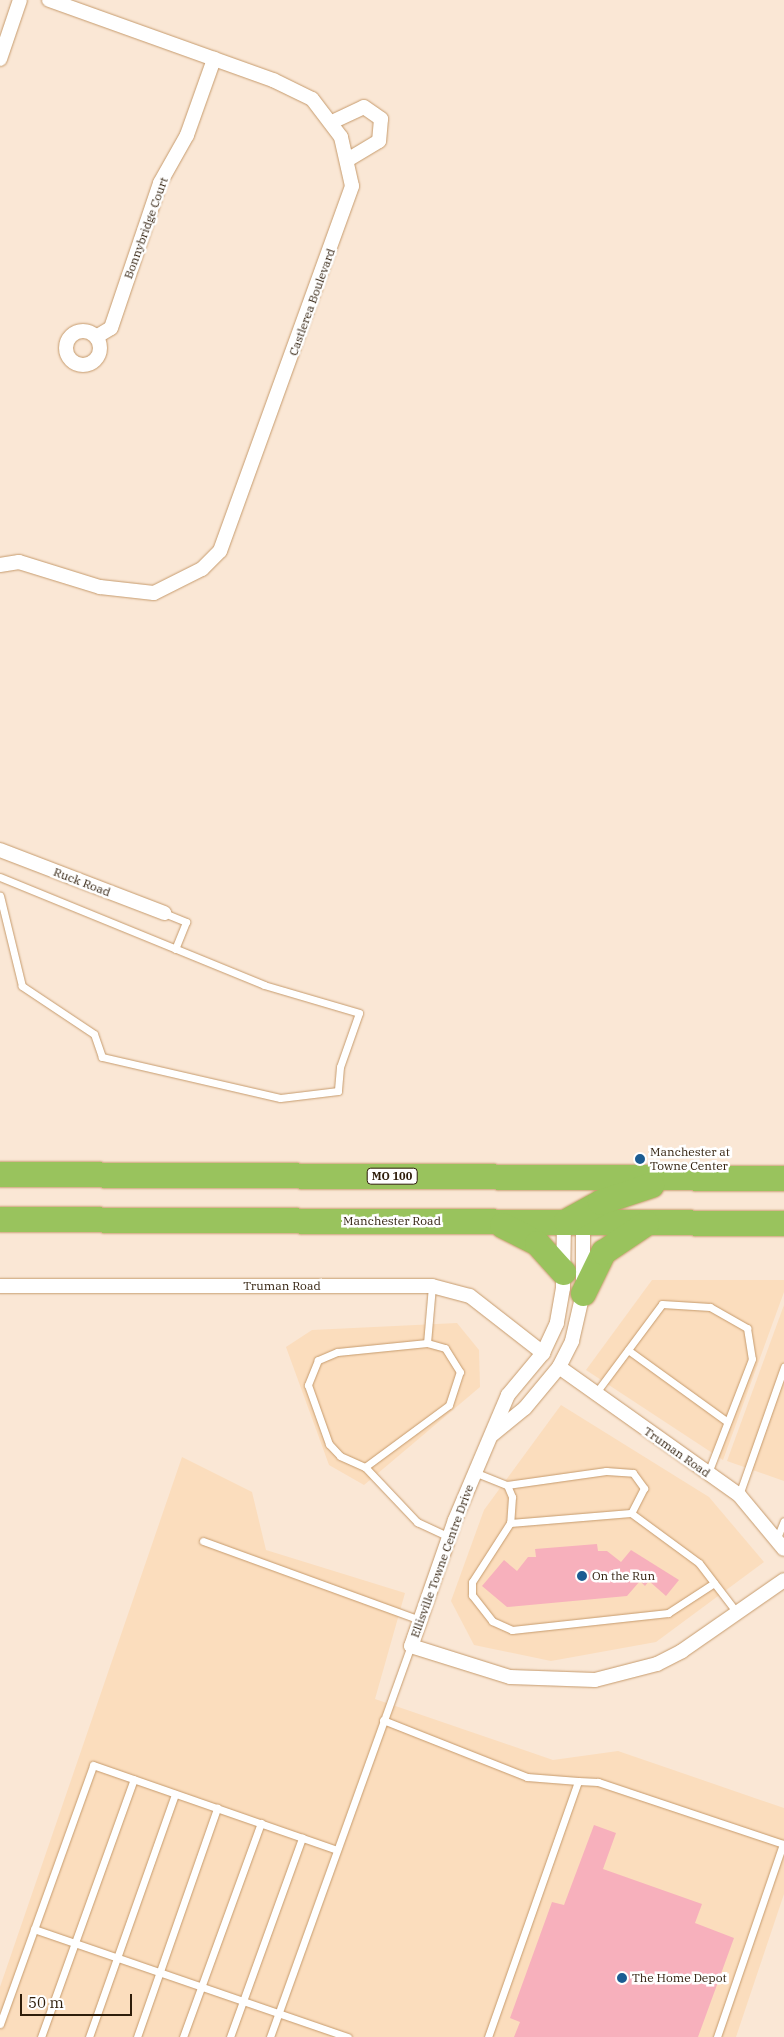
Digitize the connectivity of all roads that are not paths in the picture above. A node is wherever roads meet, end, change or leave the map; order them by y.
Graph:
1 (20, 0) edge
2 (49, 0) edge
3 (0, 59) edge
4 (214, 59) junction
5 (332, 122) junction
6 (349, 159) junction
7 (96, 337) dead end
8 (0, 565) edge
9 (0, 850) edge
10 (0, 877) edge
11 (0, 896) edge
12 (164, 913) joint
13 (175, 949) junction
14 (0, 1174) edge
15 (541, 1177) junction
16 (674, 1178) junction
17 (784, 1178) edge
18 (0, 1219) edge
19 (576, 1219) junction
20 (495, 1222) junction
21 (648, 1222) junction
22 (784, 1223) edge
23 (562, 1272) junction
24 (0, 1286) edge
25 (432, 1286) junction
26 (583, 1293) junction
27 (428, 1343) junction
28 (628, 1350) junction
29 (543, 1353) junction
30 (559, 1366) junction
31 (784, 1367) edge
32 (595, 1394) junction
33 (726, 1420) junction
34 (493, 1434) junction
35 (365, 1467) junction
36 (474, 1472) junction
37 (708, 1473) junction
38 (506, 1485) junction
39 (739, 1495) junction
40 (631, 1514) junction
41 (784, 1521) edge
42 (510, 1523) junction
43 (449, 1537) junction
44 (203, 1541) dead end
45 (781, 1544) edge
46 (784, 1580) edge
47 (714, 1582) junction
48 (738, 1615) junction
49 (420, 1620) junction
50 (411, 1646) junction
51 (383, 1720) junction
52 (134, 1779) junction
53 (578, 1781) junction
54 (175, 1794) junction
55 (217, 1808) junction
56 (261, 1823) junction
57 (302, 1838) junction
58 (337, 1850) junction
59 (34, 1928) junction
60 (76, 1944) junction
61 (117, 1959) junction
62 (160, 1974) junction
63 (201, 1989) junction
64 (242, 2004) junction
65 (278, 2013) junction
66 (0, 2024) edge
67 (40, 2037) edge
68 (89, 2037) edge
69 (137, 2037) edge
70 (183, 2037) edge
71 (230, 2037) edge
72 (270, 2037) edge
73 (348, 2037) edge
74 (488, 2037) edge
75 (717, 2037) edge

1 - 3 street
2 - 4 street, Castlerea Boulevard
4 - 5 street, Castlerea Boulevard
4 - 7 street, Bonnybridge Court
5 - 6 street, Castlerea Boulevard
5 - 6 street
6 - 8 street, Castlerea Boulevard
9 - 12 street, Ruck Road
10 - 13 lane
11 - 13 lane
12 - 13 lane
14 - 15 highway, MO 100
15 - 16 highway, MO 100
15 - 19 highway
16 - 17 highway, MO 100
16 - 19 highway
18 - 20 highway, Manchester Road
19 - 20 highway, Manchester Road
19 - 21 highway, Manchester Road
19 - 23 street, Ellisville Towne Centre Drive
19 - 26 street, Ellisville Towne Centre Drive
20 - 23 highway
21 - 22 highway, Manchester Road
21 - 26 highway
23 - 29 street, Ellisville Towne Centre Drive
24 - 25 street, Truman Road
25 - 27 lane
25 - 29 street, Truman Road
26 - 30 street, Ellisville Towne Centre Drive
27 - 35 lane
27 - 35 lane
28 - 32 lane
28 - 33 lane
28 - 33 lane
29 - 34 street, Ellisville Towne Centre Drive
30 - 32 street, Truman Road
30 - 34 street, Ellisville Towne Centre Drive
31 - 39 lane
32 - 37 street, Truman Road
33 - 37 lane
34 - 36 street, Ellisville Towne Centre Drive
35 - 43 lane
36 - 38 lane
36 - 43 street, Ellisville Towne Centre Drive
37 - 39 street, Truman Road
38 - 40 lane
38 - 42 lane
39 - 45 street, Truman Road
40 - 42 lane
40 - 47 lane
41 - 45 lane
42 - 47 lane
43 - 49 street, Ellisville Towne Centre Drive
44 - 49 lane
46 - 48 street, Ellisville Towne Centre Drive
47 - 48 lane
48 - 50 street, Ellisville Towne Centre Drive
49 - 50 street, Ellisville Towne Centre Drive
50 - 51 lane
51 - 53 lane
51 - 58 lane
52 - 54 lane
52 - 59 lane
52 - 60 lane
53 - 74 lane
53 - 75 lane
54 - 55 lane
54 - 61 lane
55 - 56 lane
55 - 62 lane
56 - 57 lane
56 - 63 lane
57 - 58 lane
57 - 64 lane
58 - 65 lane
59 - 60 lane
59 - 66 lane
60 - 61 lane
60 - 67 lane
61 - 62 lane
61 - 68 lane
62 - 63 lane
62 - 69 lane
63 - 64 lane
63 - 70 lane
64 - 65 lane
64 - 71 lane
65 - 72 lane
65 - 73 lane

